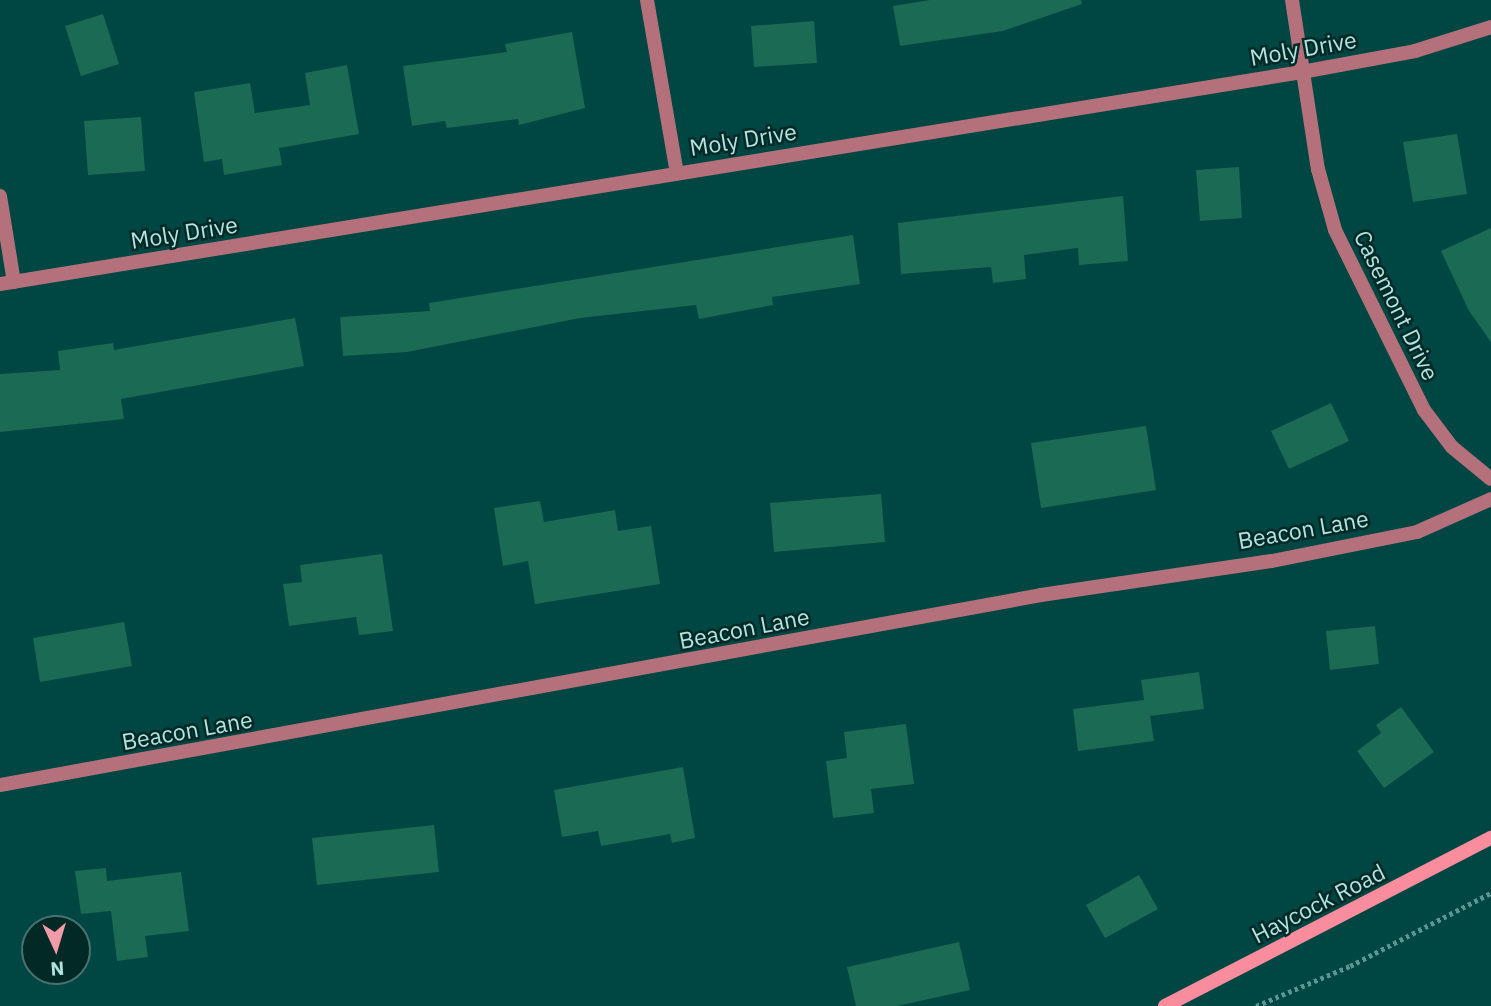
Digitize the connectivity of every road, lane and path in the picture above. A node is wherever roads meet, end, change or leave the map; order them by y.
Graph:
1 (647, 0) edge
2 (1292, 0) edge
3 (1491, 27) edge
4 (1302, 72) junction
5 (677, 173) junction
6 (0, 196) edge
7 (7, 283) edge
8 (1491, 479) edge
9 (1491, 499) edge
10 (0, 785) edge
11 (1491, 838) edge
12 (1491, 893) edge
13 (1165, 1006) edge
14 (1256, 1006) edge

1 - 5 street
2 - 4 street, Casemont Drive
3 - 4 street, Moly Drive
4 - 5 street, Moly Drive
4 - 8 street, Casemont Drive
5 - 7 street, Moly Drive
6 - 7 street
9 - 10 street, Beacon Lane
11 - 13 main road, Haycock Road
12 - 14 path

